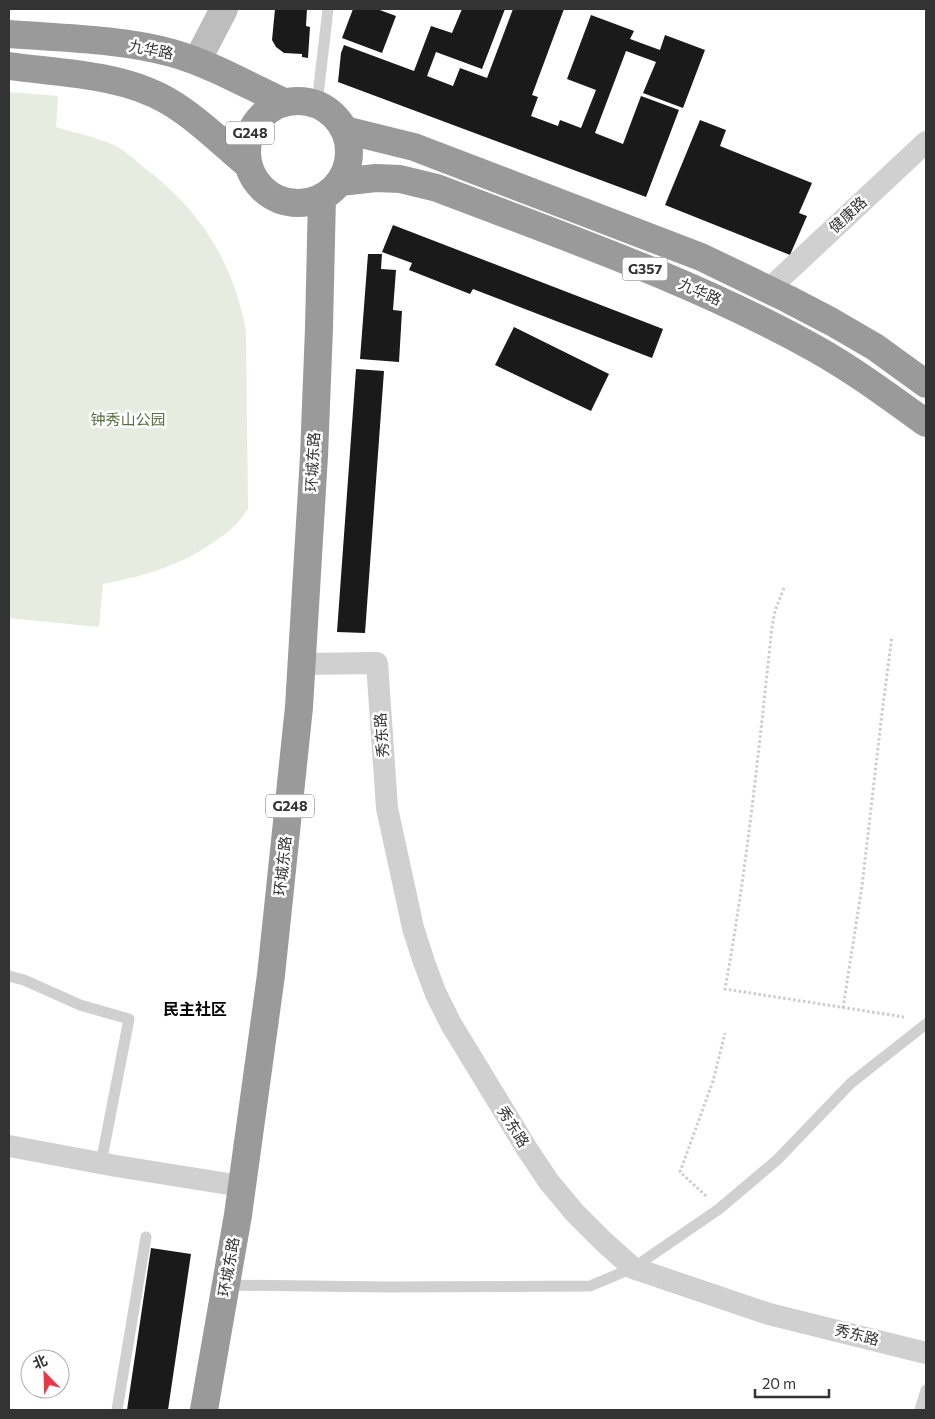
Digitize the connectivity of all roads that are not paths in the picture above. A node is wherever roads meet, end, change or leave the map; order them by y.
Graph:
1 (224, 9) edge
2 (328, 9) edge
3 (9, 34) edge
4 (197, 61) junction
5 (9, 66) edge
6 (284, 102) junction
7 (317, 104) junction
8 (345, 130) junction
9 (926, 142) edge
10 (248, 165) junction
11 (331, 190) junction
12 (769, 289) junction
13 (926, 384) edge
14 (926, 423) edge
15 (302, 664) junction
16 (9, 976) edge
17 (926, 1024) edge
18 (9, 1146) edge
19 (100, 1163) junction
20 (241, 1186) junction
21 (146, 1237) dead end
22 (633, 1268) junction
23 (225, 1285) junction
24 (926, 1353) edge
25 (926, 1390) edge
26 (117, 1410) edge
27 (204, 1410) edge
28 (920, 1410) edge

1 - 4 street
2 - 7 lane
3 - 4 highway, 九华路 / G248
4 - 6 highway, 九华路 / G248
5 - 10 highway, 九华路 / G248
6 - 7 highway, 九华路 / G248
6 - 10 highway, G248
7 - 8 highway, 九华路 / G248
8 - 11 highway, 九华路 / G248
8 - 12 highway, 九华路 / G357
9 - 12 street, 健康路
10 - 11 highway, 九华路 / G248
11 - 14 highway, 九华路 / G357
11 - 15 highway, 环城东路 / G248
12 - 13 highway, 九华路 / G357
15 - 20 highway, 环城东路 / G248
15 - 22 street, 秀东路
16 - 19 lane
17 - 22 lane
18 - 19 street
19 - 20 street
20 - 23 highway, 环城东路 / G248
21 - 26 lane
22 - 23 lane
22 - 24 street, 秀东路
23 - 27 highway, 环城东路 / G248
25 - 28 lane

